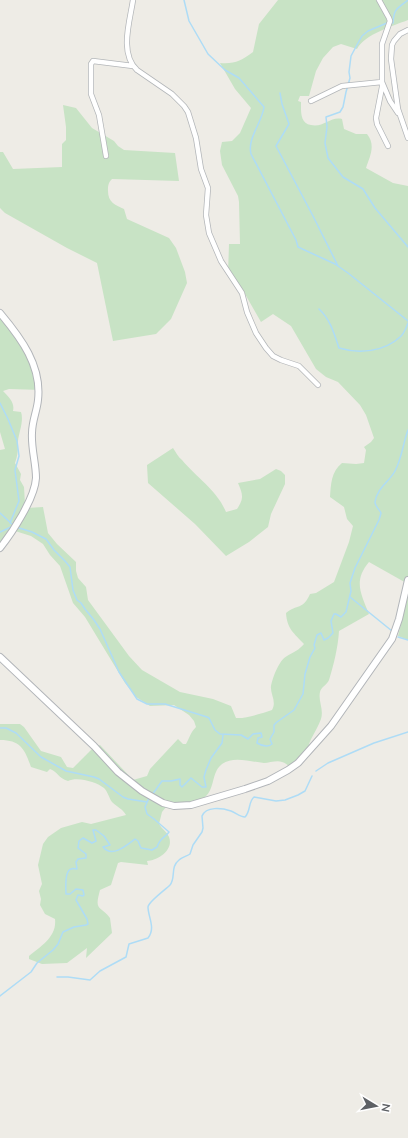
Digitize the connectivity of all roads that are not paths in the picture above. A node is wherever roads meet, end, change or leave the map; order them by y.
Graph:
1 (133, 0) edge
2 (379, 0) edge
3 (408, 30) edge
4 (133, 66) junction
5 (382, 82) junction
6 (311, 101) dead end
7 (400, 116) junction
8 (408, 138) edge
9 (388, 146) dead end
10 (106, 156) dead end
11 (0, 313) edge
12 (318, 385) dead end
13 (0, 548) edge
14 (408, 580) edge
15 (0, 657) edge

1 - 4 street
2 - 5 street
3 - 7 street
4 - 10 street
4 - 12 street
5 - 6 street
5 - 7 street
5 - 9 street
7 - 8 street
11 - 13 street
14 - 15 street

